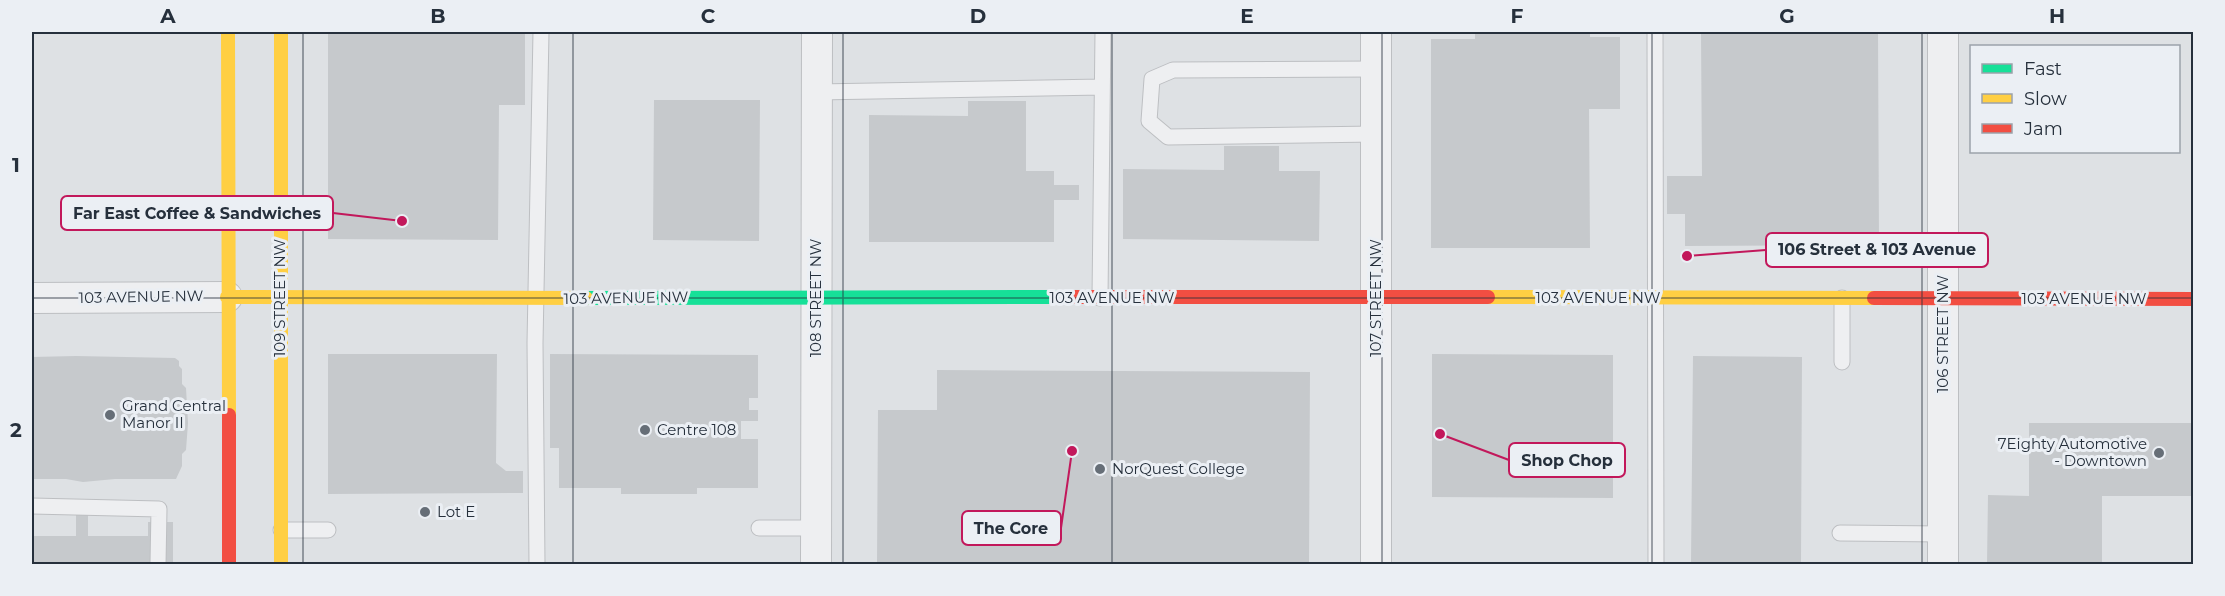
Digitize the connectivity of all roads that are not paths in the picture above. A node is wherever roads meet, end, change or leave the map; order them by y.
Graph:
1 (228, 32) edge
2 (281, 32) edge
3 (541, 32) edge
4 (817, 32) edge
5 (1103, 32) edge
6 (1376, 32) edge
7 (1655, 32) edge
8 (1944, 32) edge
9 (1376, 69) junction
10 (1102, 87) junction
11 (817, 92) junction
12 (1376, 134) junction
13 (816, 296) junction
14 (227, 297) junction
15 (280, 297) junction
16 (32, 298) edge
17 (1100, 298) junction
18 (1376, 298) junction
19 (1654, 298) junction
20 (1842, 298) junction
21 (536, 299) junction
22 (1943, 299) junction
23 (2193, 299) edge
24 (1842, 362) dead end
25 (32, 506) edge
26 (759, 528) dead end
27 (816, 528) junction
28 (281, 530) junction
29 (328, 530) dead end
30 (1840, 533) dead end
31 (1943, 534) junction
32 (158, 564) edge
33 (229, 564) edge
34 (281, 564) edge
35 (537, 564) edge
36 (816, 564) edge
37 (1376, 564) edge
38 (1656, 564) edge
39 (1943, 564) edge

1 - 14 street
2 - 15 street, 109 STREET NW
3 - 21 lane
4 - 11 street, 108 STREET NW
5 - 10 lane
6 - 9 street, 107 STREET NW
7 - 19 lane
8 - 22 street, 106 STREET NW
9 - 12 street, 107 STREET NW
9 - 12 lane
10 - 11 lane
10 - 17 lane
11 - 13 street, 108 STREET NW
12 - 18 street, 107 STREET NW
13 - 17 street, 103 AVENUE NW
13 - 21 street, 103 AVENUE NW
13 - 27 street, 108 STREET NW
14 - 15 street, 103 AVENUE NW
14 - 16 street, 103 AVENUE NW
14 - 33 street
15 - 21 street, 103 AVENUE NW
15 - 28 street, 109 STREET NW
17 - 18 street, 103 AVENUE NW
18 - 19 street, 103 AVENUE NW
18 - 37 street, 107 STREET NW
19 - 20 street, 103 AVENUE NW
19 - 38 lane
20 - 22 street, 103 AVENUE NW
20 - 24 lane
21 - 35 lane
22 - 23 street, 103 AVENUE NW
22 - 31 street, 106 STREET NW
25 - 32 lane
26 - 27 lane
27 - 36 street, 108 STREET NW
28 - 29 lane
28 - 34 street, 109 STREET NW
30 - 31 lane
31 - 39 street, 106 STREET NW

